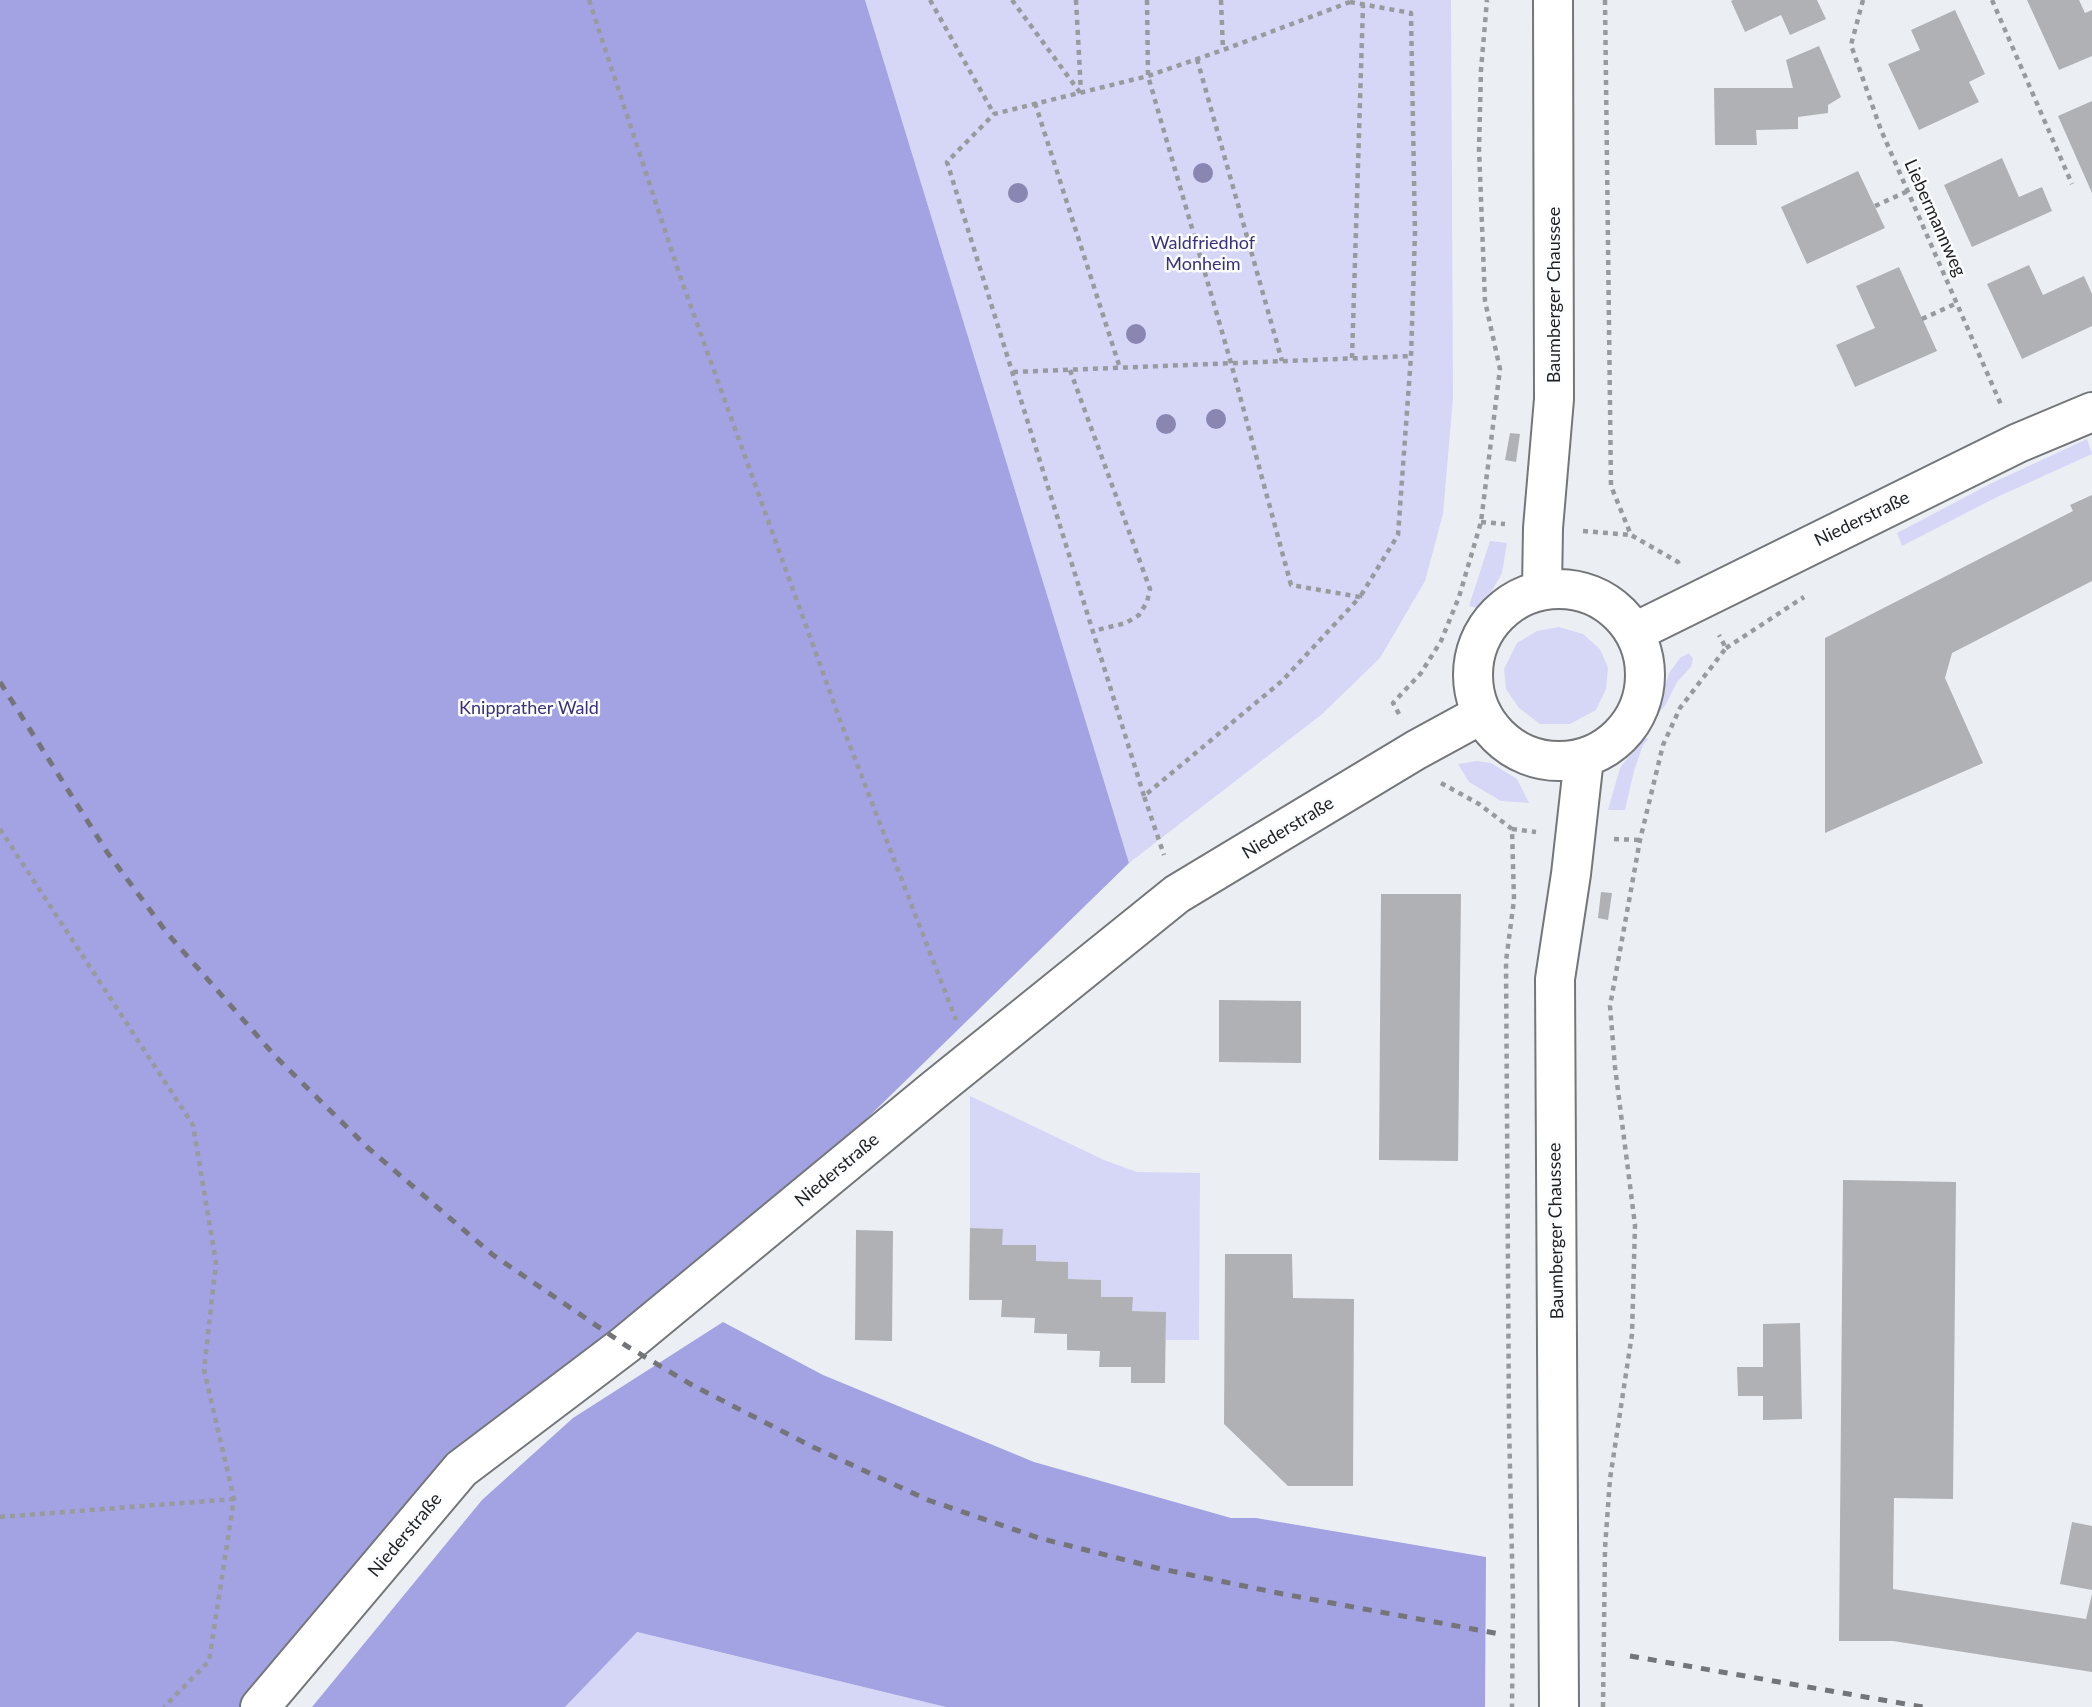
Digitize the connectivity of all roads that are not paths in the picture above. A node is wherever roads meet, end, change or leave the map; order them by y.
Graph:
1 (1553, 0) edge
2 (2092, 412) edge
3 (1542, 589) junction
4 (1635, 632) junction
5 (1482, 714) junction
6 (1584, 758) junction
7 (260, 1707) edge
8 (1559, 1707) edge

1 - 3 street, Baumberger Chaussee
2 - 4 street, Niederstraße
3 - 4 street
3 - 5 street
4 - 6 street
5 - 6 street
5 - 7 street, Niederstraße
6 - 8 street, Baumberger Chaussee

